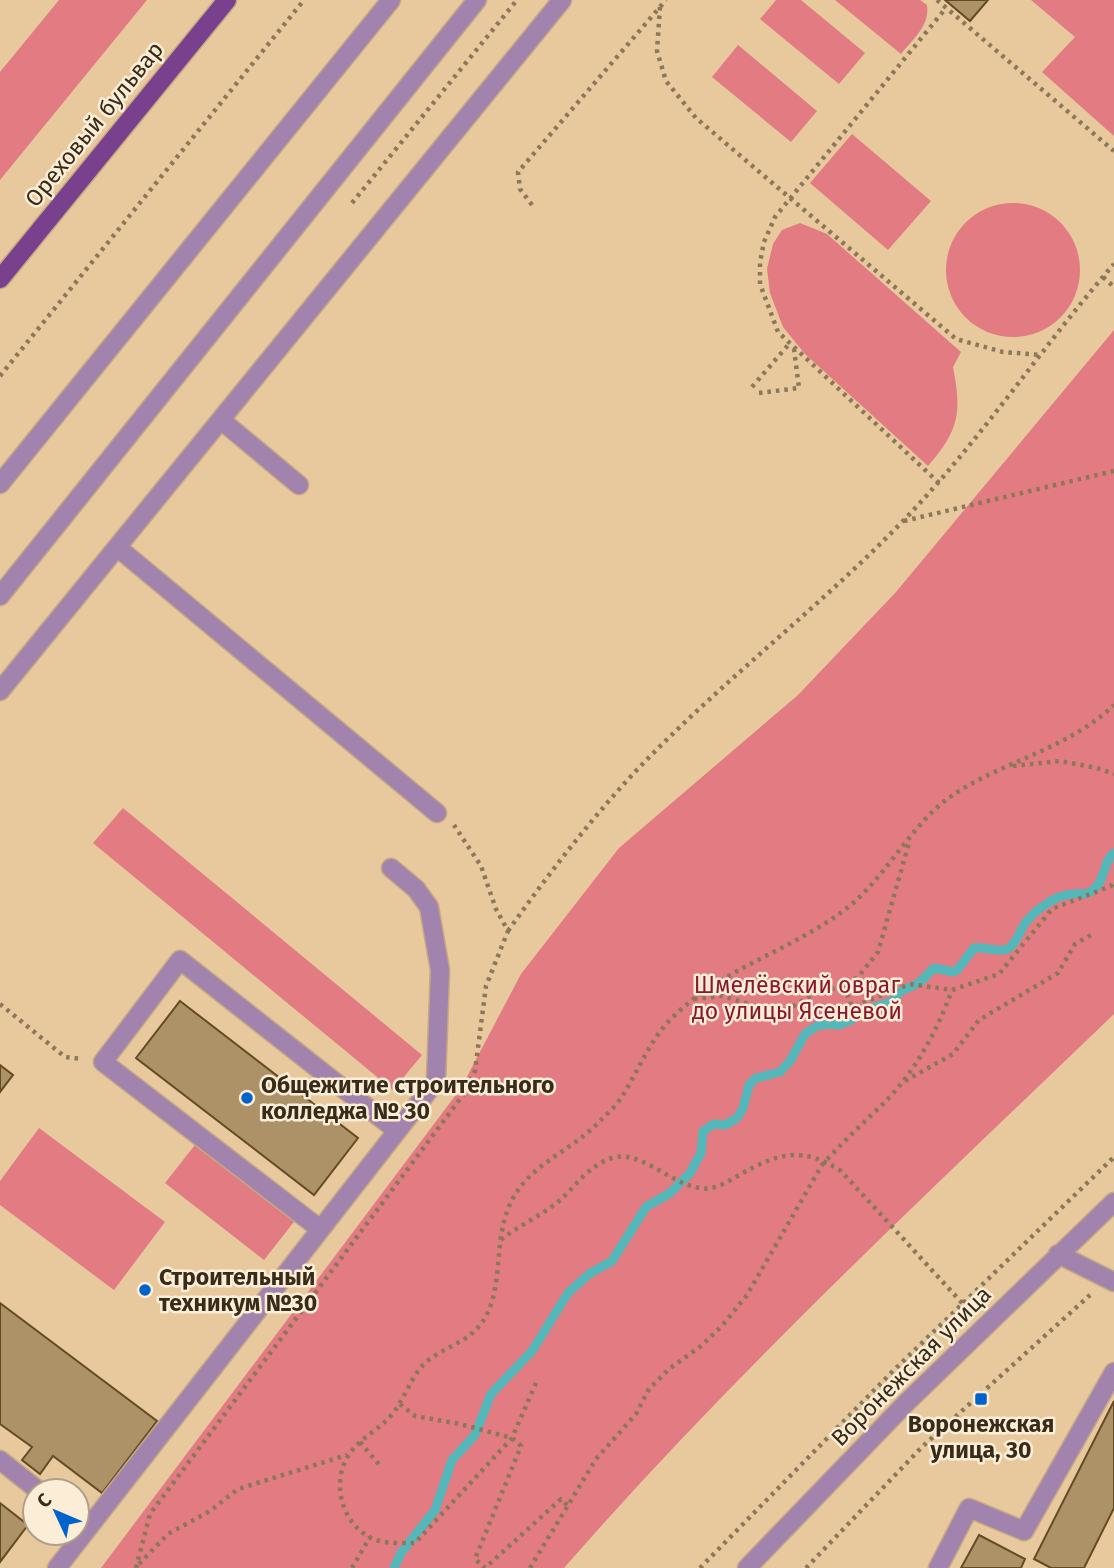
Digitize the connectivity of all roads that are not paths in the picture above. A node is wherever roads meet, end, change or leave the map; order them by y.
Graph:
1 (227, 0) edge
2 (391, 0) edge
3 (477, 0) edge
4 (562, 0) edge
5 (0, 279) edge
6 (220, 420) junction
7 (0, 484) edge
8 (299, 485) dead end
9 (117, 547) junction
10 (0, 596) edge
11 (0, 691) edge
12 (443, 814) road end
13 (391, 867) dead end
14 (396, 1130) junction
15 (1114, 1202) edge
16 (320, 1229) junction
17 (1058, 1254) junction
18 (1111, 1280) edge
19 (1114, 1371) edge
20 (0, 1460) edge
21 (21, 1477) edge
22 (91, 1515) edge
23 (70, 1547) edge
24 (57, 1568) edge
25 (747, 1568) edge
26 (938, 1568) edge

1 - 5 main road, Ореховый бульвар
2 - 7 street
3 - 10 street
4 - 6 street
6 - 8 street
6 - 9 street
9 - 11 street
9 - 12 street
13 - 14 street
14 - 16 street
14 - 16 street
15 - 17 street, Воронежская улица
16 - 22 street
17 - 18 street
17 - 25 street, Воронежская улица
19 - 26 street
20 - 21 street
23 - 24 street

